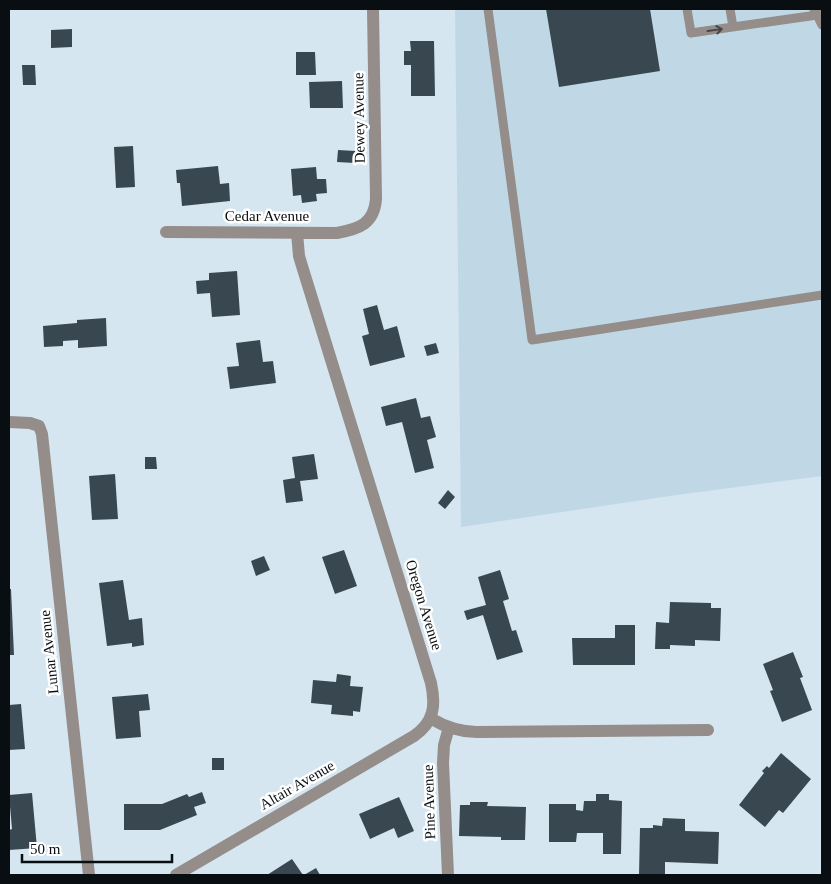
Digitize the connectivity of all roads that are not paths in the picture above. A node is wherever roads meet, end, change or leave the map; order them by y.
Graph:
1 (373, 9) edge
2 (488, 9) edge
3 (687, 9) edge
4 (730, 9) edge
5 (817, 11) edge
6 (822, 25) edge
7 (733, 27) junction
8 (366, 223) joint
9 (166, 232) dead end
10 (297, 233) junction
11 (822, 295) edge
12 (9, 422) edge
13 (430, 718) junction
14 (449, 727) junction
15 (708, 730) dead end
16 (89, 875) edge
17 (176, 875) edge
18 (448, 875) edge

1 - 8 street, Dewey Avenue
2 - 11 lane
3 -> 7 lane
4 - 7 lane
5 - 6 lane
5 - 7 lane
8 - 10 street, Cedar Avenue
9 - 10 street, Cedar Avenue
10 - 13 street, Oregon Avenue
12 - 16 street, Lunar Avenue
13 - 14 street
13 - 17 street, Altair Avenue
14 - 15 street
14 - 18 street, Pine Avenue

